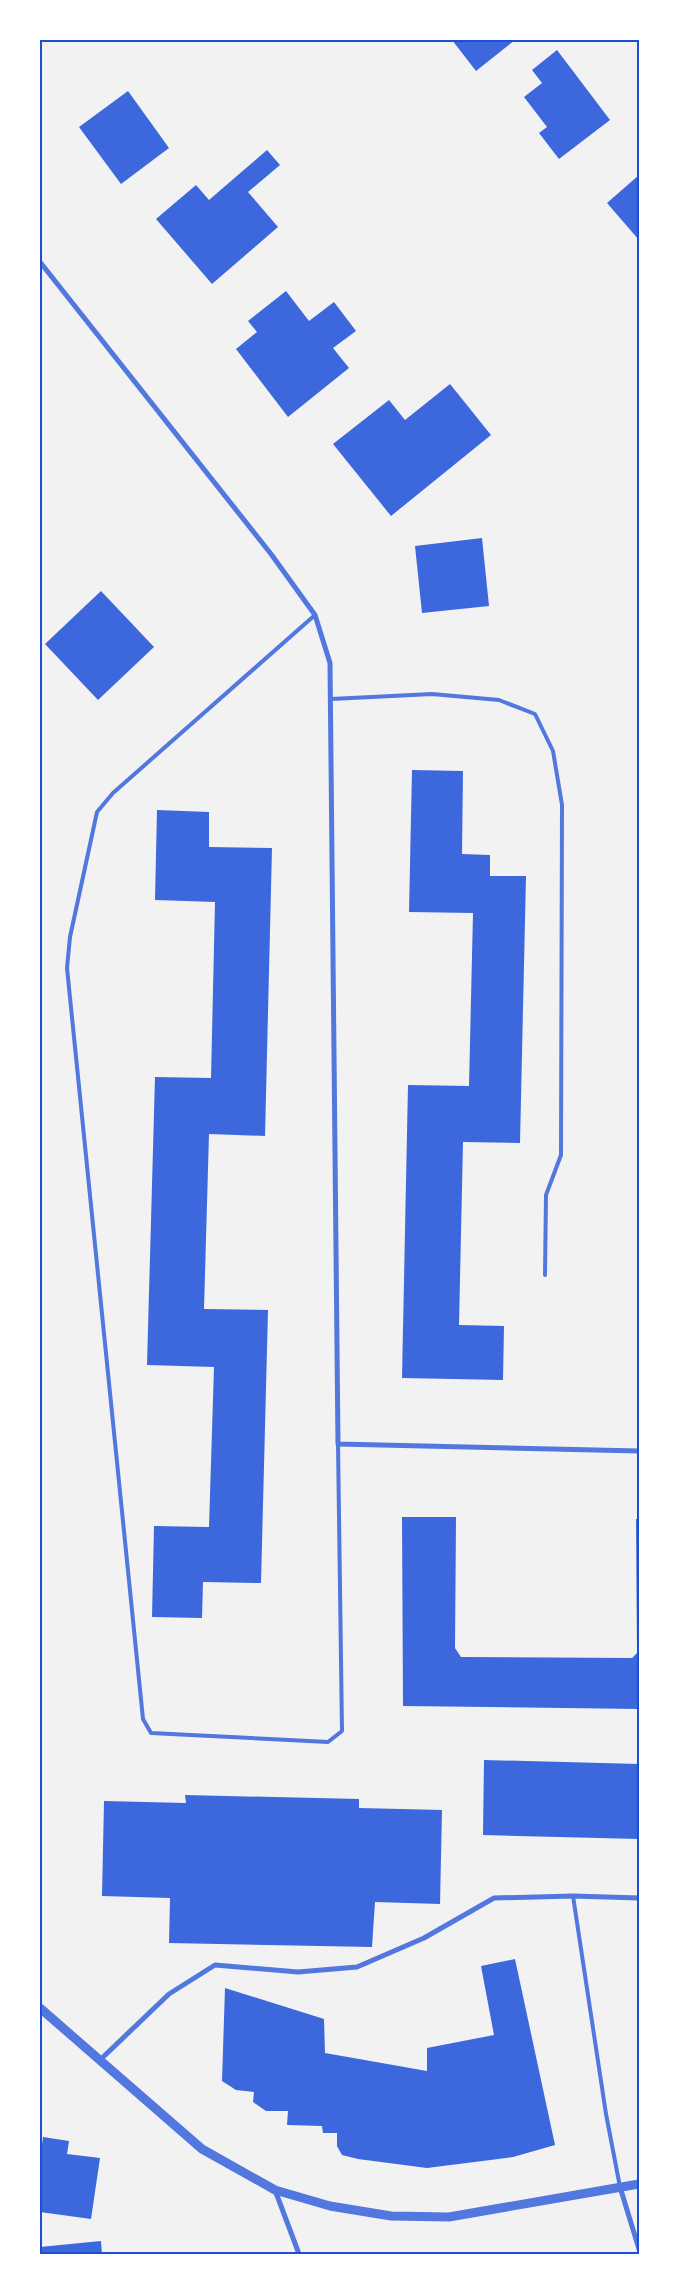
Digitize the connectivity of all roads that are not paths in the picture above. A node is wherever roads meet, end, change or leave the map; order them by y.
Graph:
1 (40, 262) edge
2 (315, 615) junction
3 (331, 699) junction
4 (545, 1275) dead end
5 (338, 1444) junction
6 (639, 1451) edge
7 (573, 1896) junction
8 (639, 1898) edge
9 (40, 2008) edge
10 (100, 2060) junction
11 (639, 2184) edge
12 (620, 2187) junction
13 (275, 2190) junction
14 (639, 2249) edge
15 (299, 2254) edge

1 - 2 street
2 - 3 street
2 - 5 lane
3 - 4 lane
3 - 5 street
5 - 6 street
7 - 8 street
7 - 10 street
7 - 12 lane
9 - 10 street
10 - 13 street
11 - 12 street
12 - 13 street
12 - 14 street
13 - 15 street

